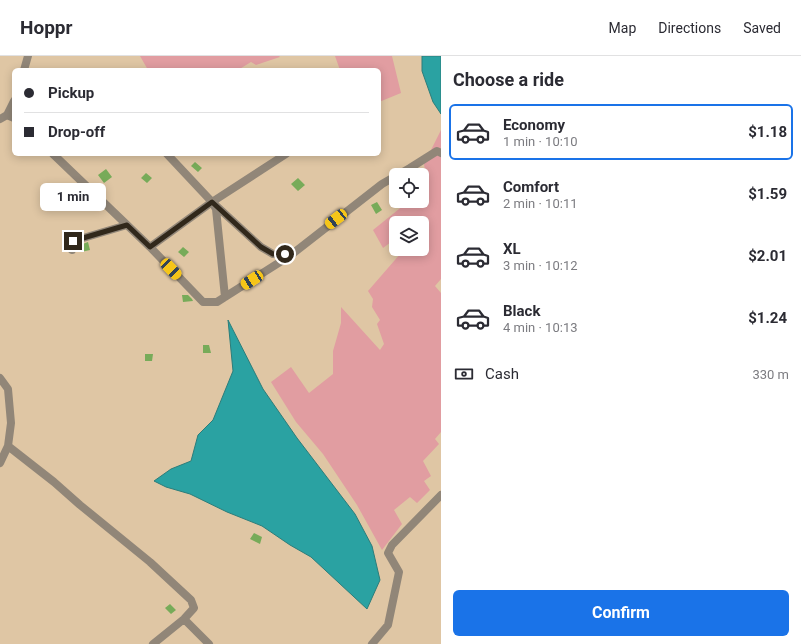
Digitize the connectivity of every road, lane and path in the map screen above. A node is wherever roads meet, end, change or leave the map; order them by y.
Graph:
1 (28, 56) edge
2 (25, 68) edge
3 (12, 106) edge
4 (7, 117) edge
5 (441, 152) edge
6 (55, 156) edge
7 (169, 156) edge
8 (283, 156) edge
9 (410, 168) edge
10 (389, 180) edge
11 (212, 202) junction
12 (127, 225) junction
13 (150, 247) junction
14 (72, 250) dead end
15 (291, 255) junction
16 (226, 297) junction
17 (0, 378) edge
18 (8, 446) junction
19 (0, 463) edge
20 (441, 495) edge
21 (184, 619) junction
22 (153, 644) edge
23 (209, 644) edge
24 (372, 644) edge

1 - 2 street
3 - 4 street
5 - 9 street
6 - 12 street
7 - 11 street
8 - 11 street
10 - 15 street
11 - 13 street
11 - 15 street
11 - 16 street
12 - 13 street
12 - 14 street
13 - 16 street
15 - 16 street
17 - 18 street
18 - 19 street
18 - 21 street
20 - 24 street
21 - 22 street
21 - 23 street

